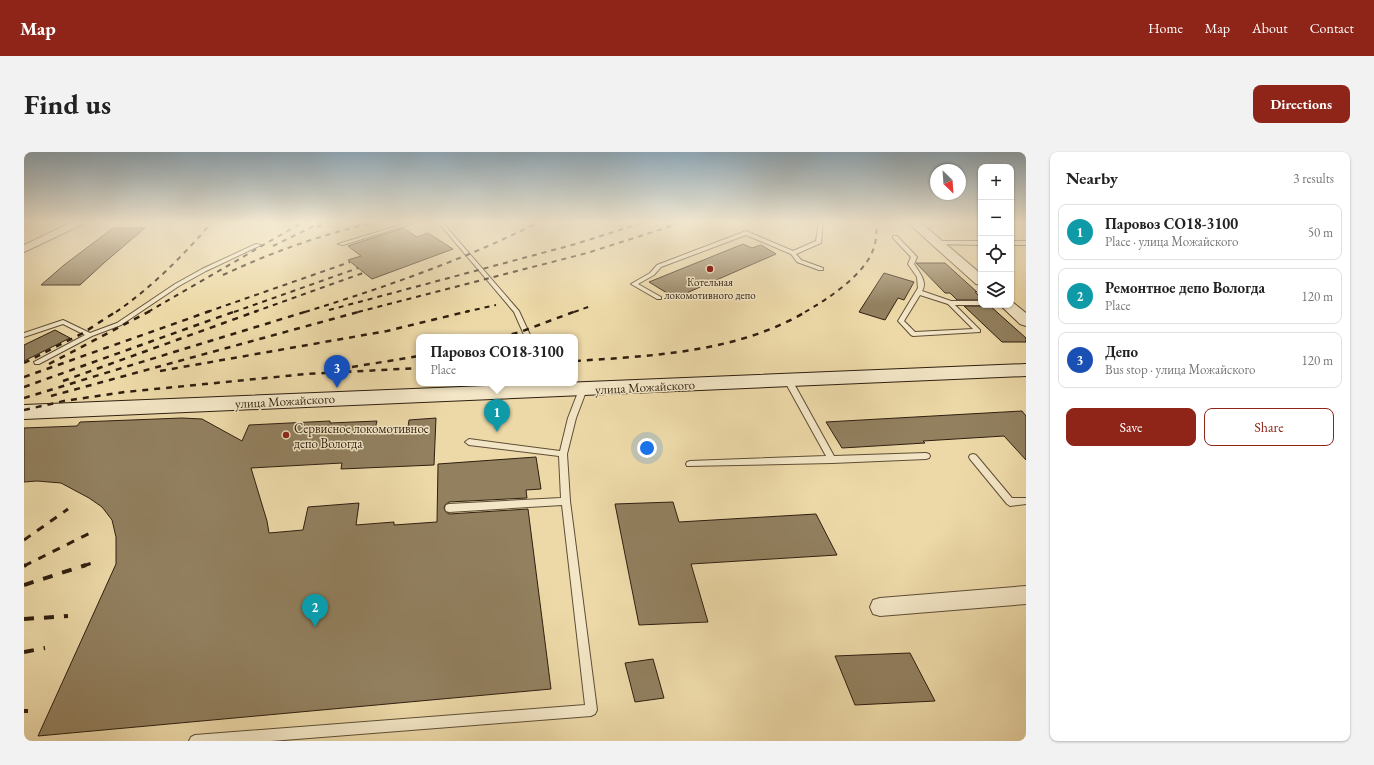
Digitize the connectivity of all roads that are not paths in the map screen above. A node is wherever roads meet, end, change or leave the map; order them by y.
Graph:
1 (248, 249) edge
2 (464, 249) edge
3 (703, 249) edge
4 (785, 249) edge
5 (801, 249) edge
6 (907, 249) edge
7 (945, 249) edge
8 (793, 253) junction
9 (821, 269) dead end
10 (978, 278) edge
11 (918, 292) junction
12 (659, 298) dead end
13 (950, 303) junction
14 (978, 303) edge
15 (1011, 308) edge
16 (1026, 321) edge
17 (527, 334) edge
18 (24, 335) edge
19 (90, 335) junction
20 (37, 362) dead end
21 (1026, 370) edge
22 (788, 380) junction
23 (532, 387) edge
24 (583, 390) junction
25 (28, 413) edge
26 (469, 442) dead end
27 (563, 454) junction
28 (926, 456) dead end
29 (974, 457) dead end
30 (832, 460) junction
31 (690, 464) dead end
32 (566, 501) junction
33 (1026, 501) edge
34 (449, 508) dead end
35 (1026, 595) edge
36 (880, 607) dead end
37 (195, 741) edge

1 - 19 lane
2 - 17 lane
3 - 12 lane
4 - 8 lane
5 - 8 lane
6 - 11 lane
7 - 10 street
8 - 9 lane
11 - 13 lane
11 - 13 lane
13 - 14 lane
15 - 16 street
18 - 19 lane
19 - 20 lane
21 - 22 main road, улица Можайского
22 - 24 main road, улица Можайского
22 - 30 lane
23 - 24 main road, улица Можайского
23 - 25 main road, улица Можайского
24 - 27 lane
26 - 27 lane
27 - 32 lane
28 - 30 lane
29 - 33 lane
30 - 31 lane
32 - 34 lane
32 - 37 lane
35 - 36 street

